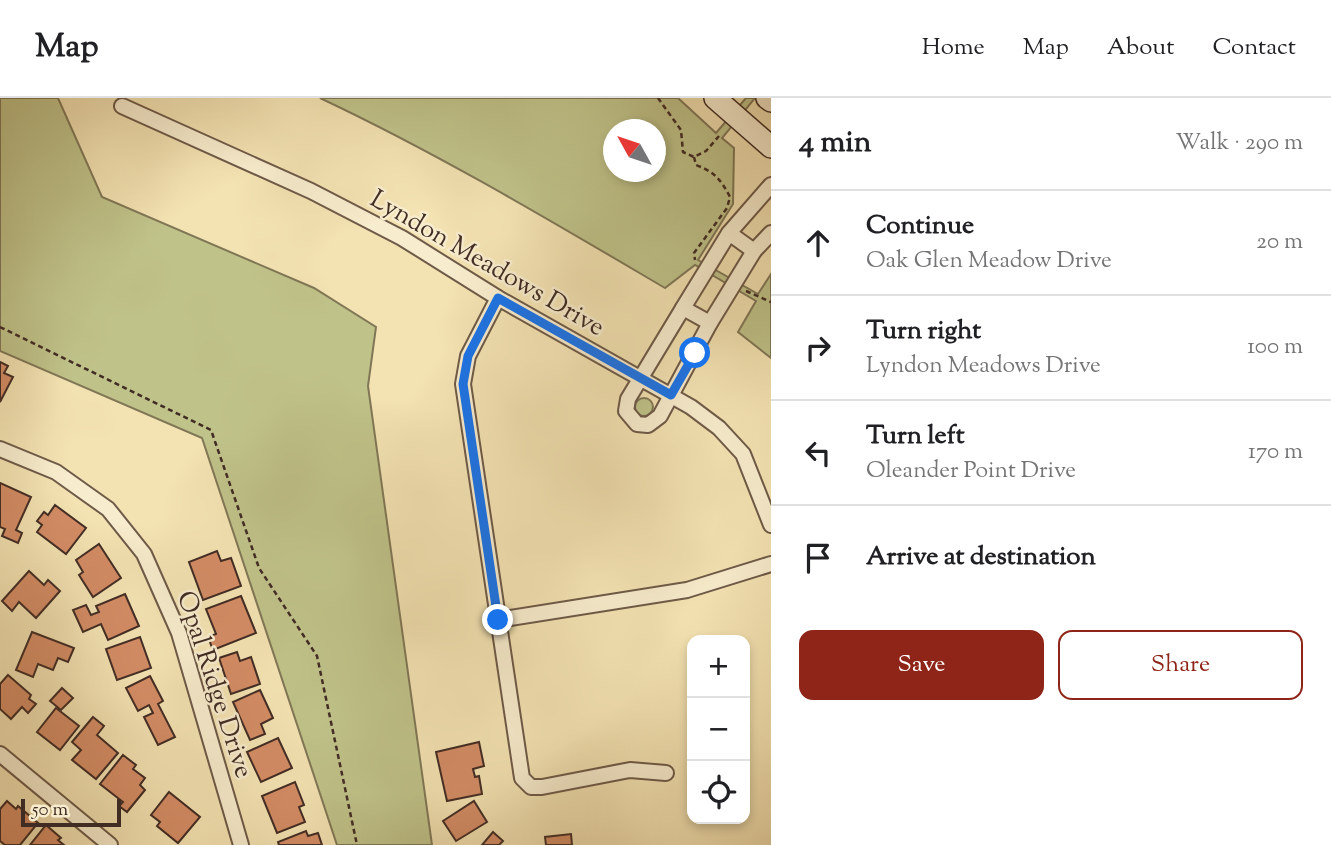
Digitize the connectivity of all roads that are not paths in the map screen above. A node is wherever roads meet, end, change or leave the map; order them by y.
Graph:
1 (715, 98) edge
2 (122, 106) dead end
3 (771, 147) edge
4 (771, 185) edge
5 (729, 233) junction
6 (771, 233) edge
7 (754, 251) junction
8 (498, 298) junction
9 (683, 308) junction
10 (710, 323) junction
11 (640, 377) junction
12 (671, 395) junction
13 (0, 449) edge
14 (771, 525) edge
15 (771, 564) edge
16 (498, 620) junction
17 (0, 754) edge
18 (666, 773) dead end
19 (110, 845) edge
20 (241, 845) edge

1 - 3 main road
2 - 8 street, Lyndon Meadows Drive
4 - 5 street
5 - 7 street
5 - 9 street
6 - 7 street
7 - 10 street
8 - 11 street, Lyndon Meadows Drive
8 - 16 street
9 - 10 street
9 - 11 street
10 - 12 street
11 - 12 street, Lyndon Meadows Drive
11 - 12 street
12 - 14 street, Lyndon Meadows Drive
13 - 20 street, Opal Ridge Drive
15 - 16 street
16 - 18 street
17 - 19 street

